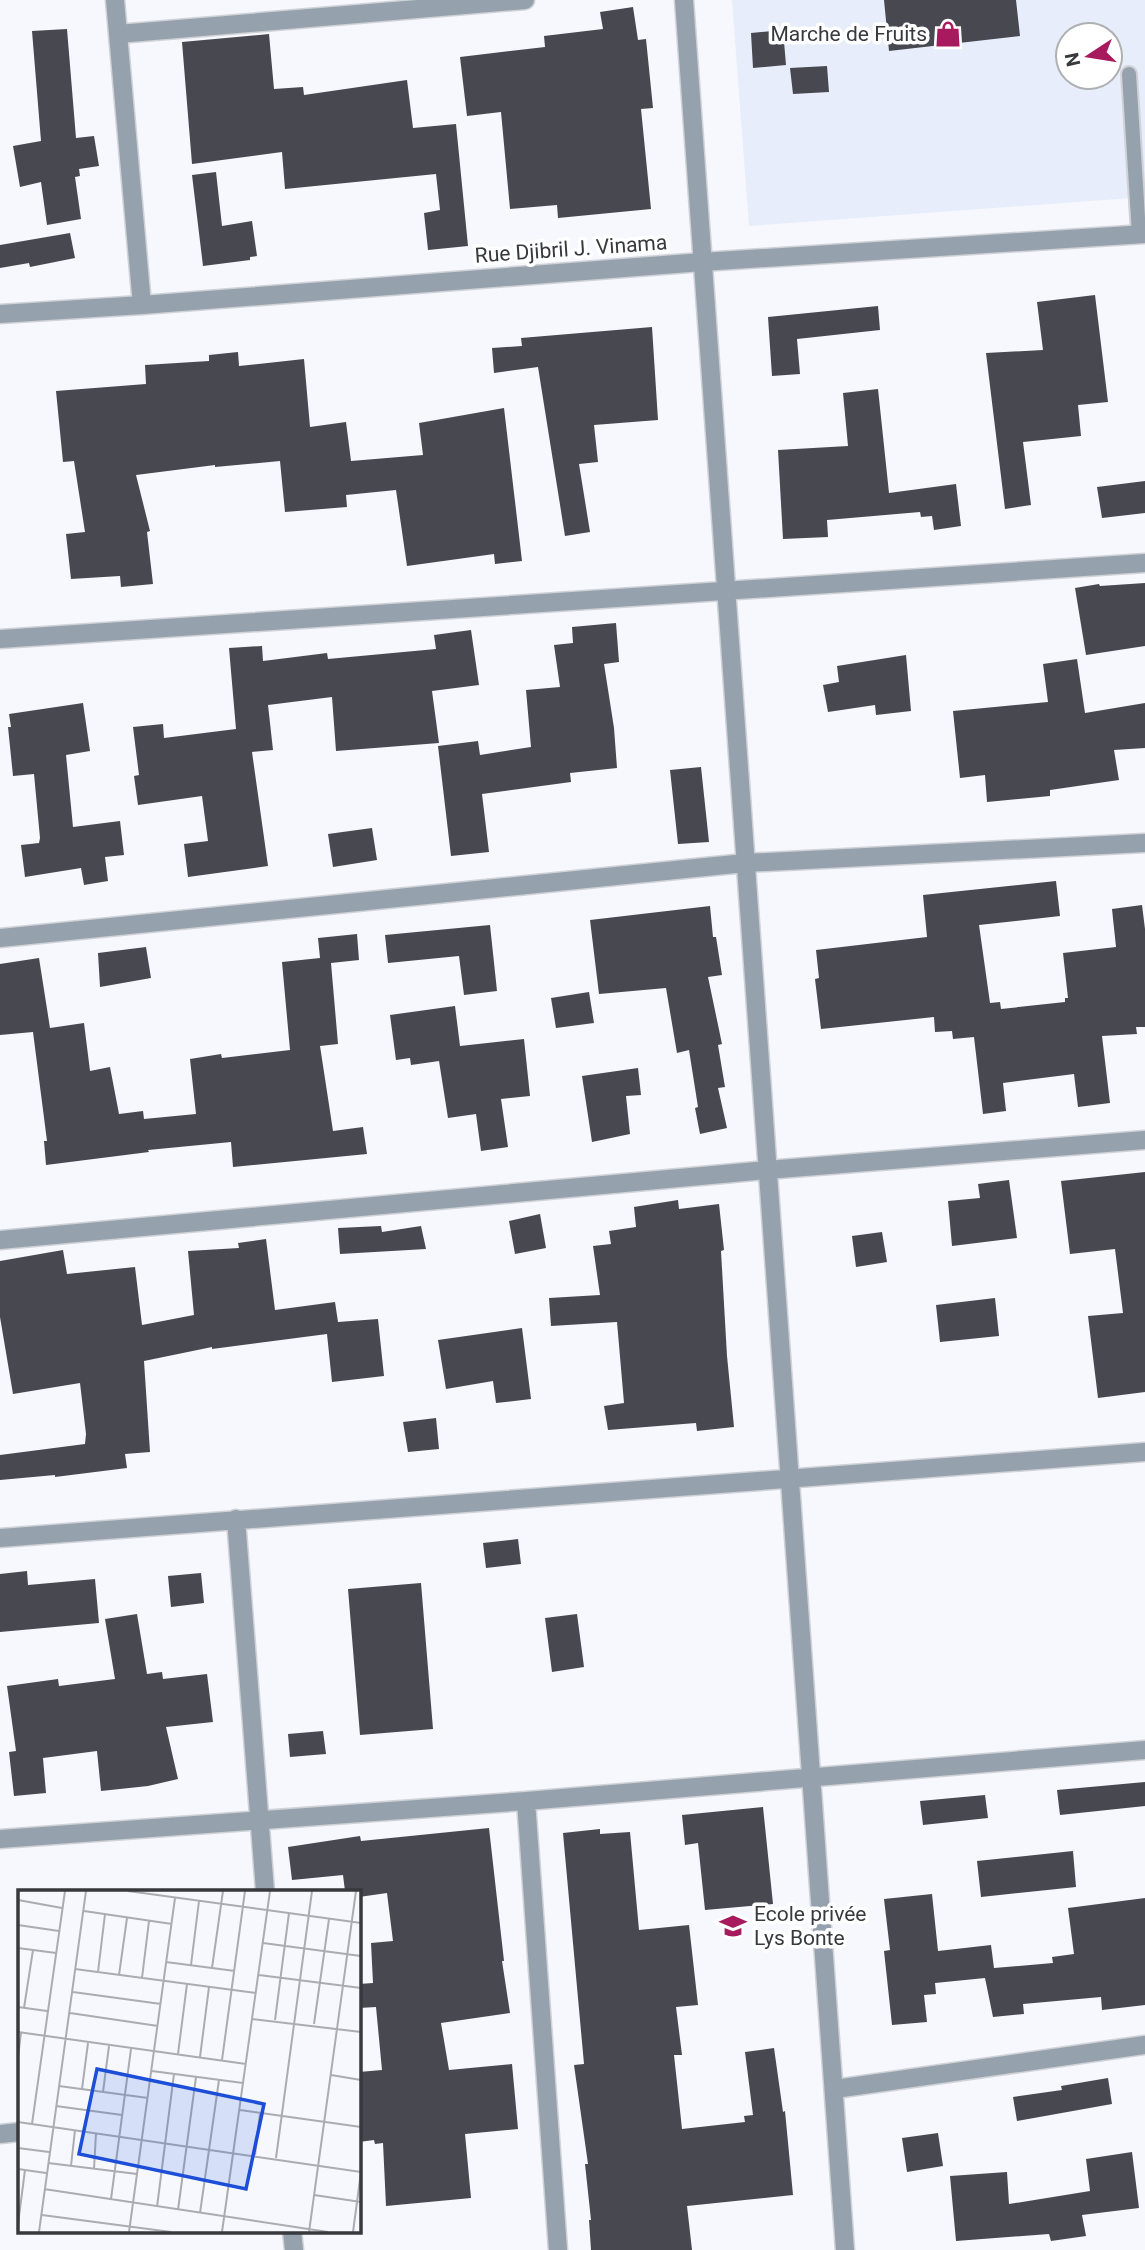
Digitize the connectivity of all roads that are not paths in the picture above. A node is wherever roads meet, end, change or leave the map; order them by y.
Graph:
1 (115, 0) edge
2 (525, 0) edge
3 (684, 0) edge
4 (118, 34) junction
5 (1129, 74) dead end
6 (1142, 234) edge
7 (702, 262) junction
8 (142, 305) junction
9 (0, 314) edge
10 (1145, 563) edge
11 (726, 592) junction
12 (0, 639) edge
13 (1145, 843) edge
14 (745, 863) junction
15 (0, 938) edge
16 (1145, 1140) edge
17 (767, 1170) junction
18 (0, 1240) edge
19 (1145, 1452) edge
20 (789, 1478) junction
21 (236, 1519) junction
22 (0, 1538) edge
23 (1145, 1750) edge
24 (810, 1776) junction
25 (526, 1801) junction
26 (260, 1819) junction
27 (0, 1839) edge
28 (265, 1890) edge
29 (1145, 2045) edge
30 (835, 2089) junction
31 (18, 2132) edge
32 (0, 2134) edge
33 (292, 2232) edge
34 (294, 2250) edge
35 (558, 2250) edge
36 (845, 2250) edge

1 - 4 street
2 - 4 street
3 - 7 street
4 - 8 street
5 - 6 lane
6 - 7 street, Rue Djibril J. Vinama
7 - 8 street, Rue Djibril J. Vinama
7 - 11 street
8 - 9 street, Rue Djibril J. Vinama
10 - 11 street
11 - 12 street
11 - 14 street
13 - 14 street
14 - 15 street
14 - 17 street
16 - 17 street
17 - 18 street
17 - 20 street
19 - 20 street
20 - 21 street
20 - 24 street
21 - 22 street
21 - 26 street
23 - 24 street
24 - 25 street
24 - 30 street
25 - 26 street
25 - 35 street
26 - 27 street
26 - 28 street
29 - 30 street
30 - 36 street
31 - 32 street
33 - 34 street

